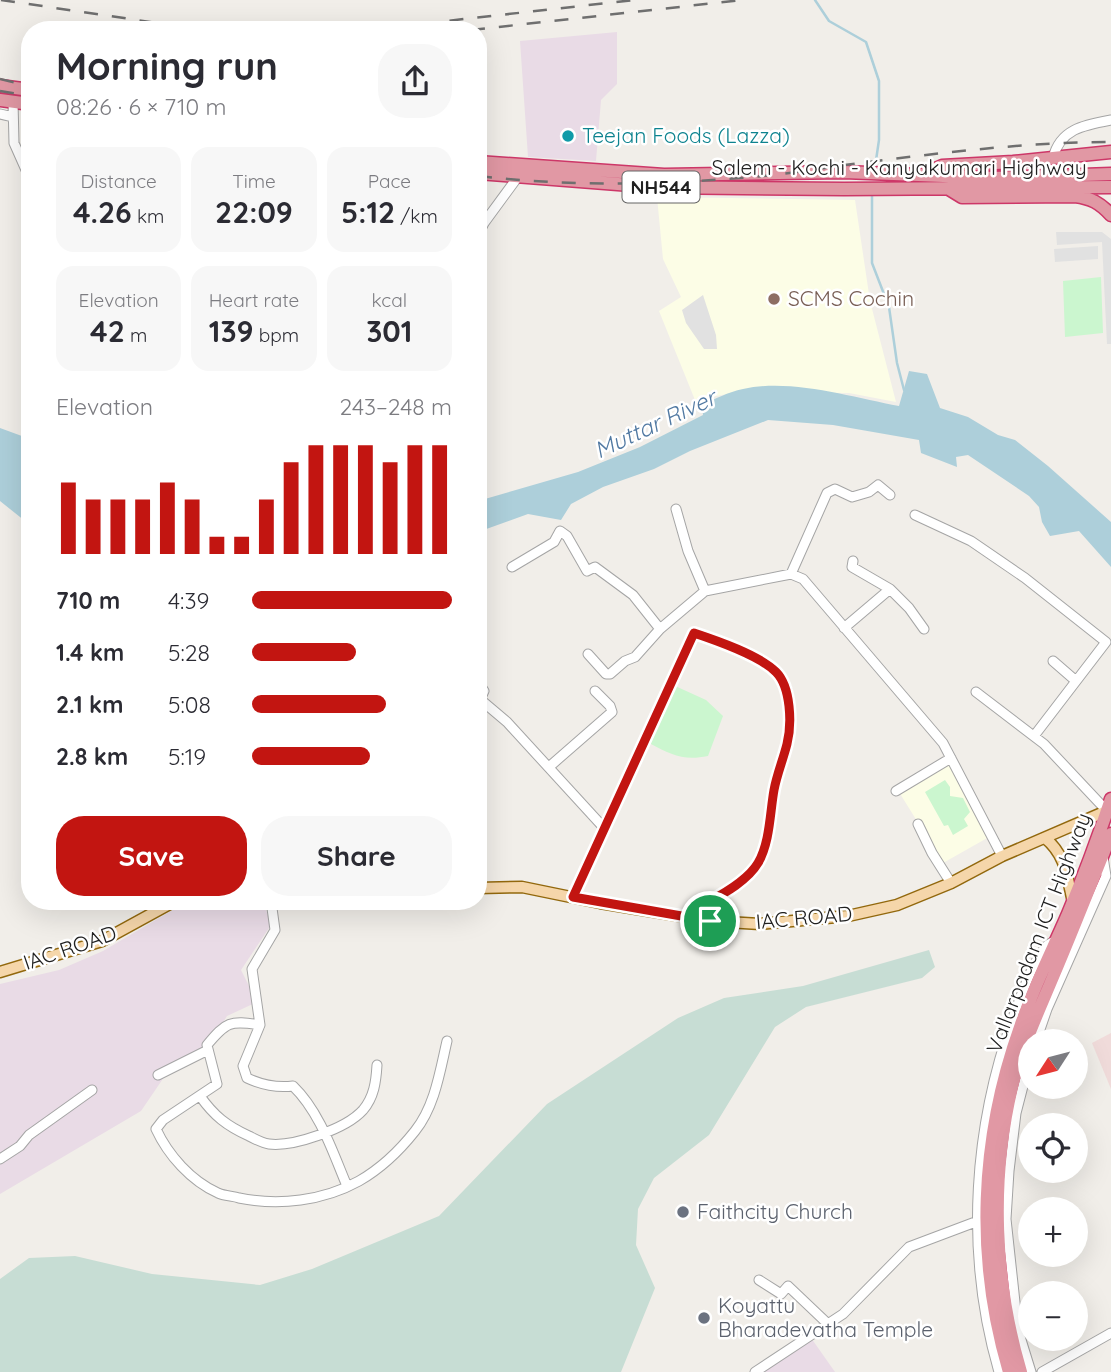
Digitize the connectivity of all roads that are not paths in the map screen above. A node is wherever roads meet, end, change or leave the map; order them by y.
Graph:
1 (0, 86) edge
2 (21, 89) edge
3 (6, 100) edge
4 (0, 114) edge
5 (13, 117) junction
6 (1111, 120) edge
7 (1111, 152) edge
8 (1053, 158) junction
9 (21, 159) edge
10 (487, 163) edge
11 (487, 174) edge
12 (1111, 174) edge
13 (922, 175) junction
14 (517, 177) junction
15 (1111, 187) edge
16 (948, 188) junction
17 (1111, 215) edge
18 (487, 219) edge
19 (890, 495) dead end
20 (676, 509) dead end
21 (915, 515) dead end
22 (853, 561) dead end
23 (512, 567) dead end
24 (791, 574) junction
25 (890, 589) junction
26 (705, 591) junction
27 (844, 628) junction
28 (660, 629) junction
29 (924, 629) dead end
30 (588, 654) dead end
31 (1053, 661) dead end
32 (1076, 681) junction
33 (595, 691) dead end
34 (976, 692) dead end
35 (487, 707) edge
36 (1034, 736) junction
37 (951, 758) junction
38 (549, 767) junction
39 (896, 791) dead end
40 (1110, 806) edge
41 (918, 824) dead end
42 (605, 829) junction
43 (1111, 834) edge
44 (1045, 838) junction
45 (1103, 855) junction
46 (1002, 856) junction
47 (951, 883) junction
48 (487, 887) edge
49 (573, 897) junction
50 (1073, 902) junction
51 (159, 910) edge
52 (272, 910) edge
53 (710, 921) junction
54 (1057, 940) junction
55 (0, 972) edge
56 (260, 1025) junction
57 (1040, 1029) edge
58 (447, 1041) dead end
59 (208, 1050) junction
60 (377, 1065) dead end
61 (158, 1075) dead end
62 (92, 1090) dead end
63 (200, 1096) junction
64 (1020, 1099) edge
65 (324, 1132) junction
66 (1, 1157) edge
67 (347, 1186) junction
68 (978, 1221) junction
69 (759, 1280) dead end
70 (828, 1325) junction
71 (1111, 1333) edge
72 (755, 1372) edge
73 (999, 1372) edge
74 (1009, 1372) edge
75 (1021, 1372) edge
76 (1031, 1372) edge
77 (1042, 1372) edge

1 - 2 highway
3 - 5 street
4 - 5 street
5 - 9 street
6 - 8 street
7 - 8 highway, NH544
8 - 13 highway, NH544
10 - 13 highway, Salem - Kochi - Kanyakumari Highway / NH544
11 - 14 highway, Salem - Kochi - Kanyakumari Highway / NH544
12 - 13 highway, Salem - Kochi - Kanyakumari Highway
14 - 16 highway, Salem - Kochi - Kanyakumari Highway / NH544
14 - 18 street
15 - 16 highway, Salem - Kochi - Kanyakumari Highway / NH544
16 - 17 highway
19 - 24 street
20 - 26 street
21 - 32 street
22 - 25 street
23 - 28 street
24 - 26 street
24 - 27 street
25 - 27 street
25 - 29 street
26 - 28 street
27 - 37 street
28 - 30 street
31 - 32 street
32 - 36 street
33 - 38 street
34 - 36 street
35 - 38 street
36 - 40 street
37 - 39 street
37 - 46 street
38 - 42 street
40 - 44 main road, IAC ROAD
40 - 50 highway, Vallarpadam ICT Highway
41 - 47 street
42 - 49 street
42 - 53 street
43 - 45 highway, Vallarpadam ICT Highway
44 - 46 main road, IAC ROAD
44 - 50 main road
45 - 57 street
45 - 75 highway, Vallarpadam ICT Highway
46 - 47 main road, IAC ROAD
47 - 53 main road, IAC ROAD
48 - 49 main road, IAC ROAD
49 - 53 main road, IAC ROAD
50 - 54 highway, Vallarpadam ICT Highway
51 - 55 main road, IAC ROAD
52 - 56 street
54 - 68 street
54 - 74 highway, Vallarpadam ICT Highway
56 - 59 street
56 - 65 street
58 - 67 street
59 - 61 street
59 - 63 street
60 - 65 street
62 - 66 street
63 - 65 street
63 - 67 street
64 - 76 street
65 - 67 street
68 - 70 street
68 - 73 street
69 - 70 street
70 - 72 street
71 - 77 street

